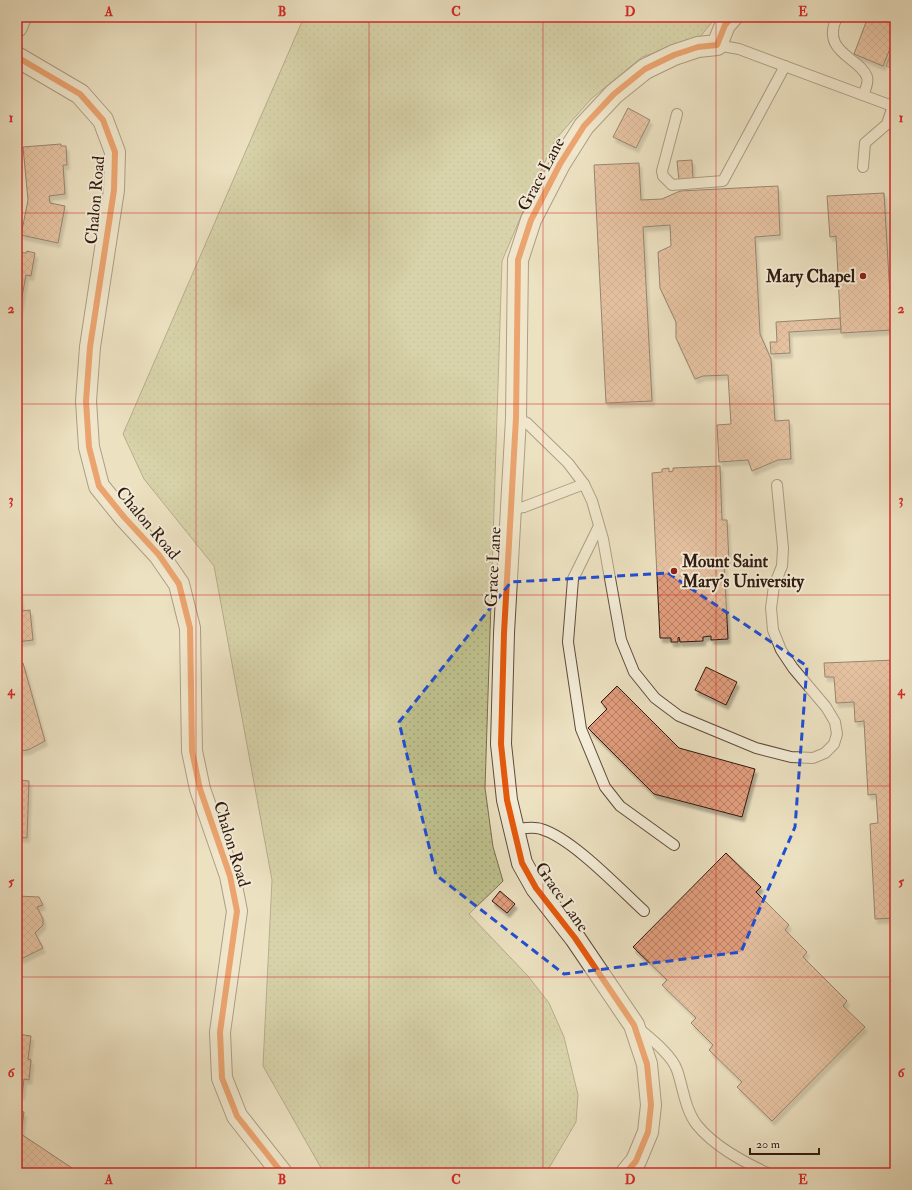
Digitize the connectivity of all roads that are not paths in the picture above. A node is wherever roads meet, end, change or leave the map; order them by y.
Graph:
1 (21, 17) edge
2 (732, 17) edge
3 (837, 17) edge
4 (17, 27) edge
5 (717, 45) junction
6 (17, 58) edge
7 (786, 66) junction
8 (863, 96) junction
9 (894, 106) edge
10 (677, 114) dead end
11 (863, 167) dead end
12 (516, 418) junction
13 (584, 484) junction
14 (777, 485) dead end
15 (511, 509) junction
16 (599, 526) junction
17 (513, 829) junction
18 (674, 845) dead end
19 (644, 911) dead end
20 (634, 1024) junction
21 (282, 1173) edge
22 (626, 1173) edge
23 (767, 1173) edge

1 - 4 street
2 - 5 street
3 - 8 lane
5 - 7 lane
5 - 12 street, Grace Lane
6 - 21 street, Chalon Road
7 - 8 lane
7 - 10 lane
8 - 9 lane
9 - 11 lane
12 - 13 lane
12 - 15 street, Grace Lane
13 - 15 lane
13 - 16 lane
14 - 16 lane
15 - 17 street, Grace Lane
16 - 18 lane
17 - 19 lane
17 - 20 street, Grace Lane
20 - 22 street, Grace Lane
20 - 23 lane

